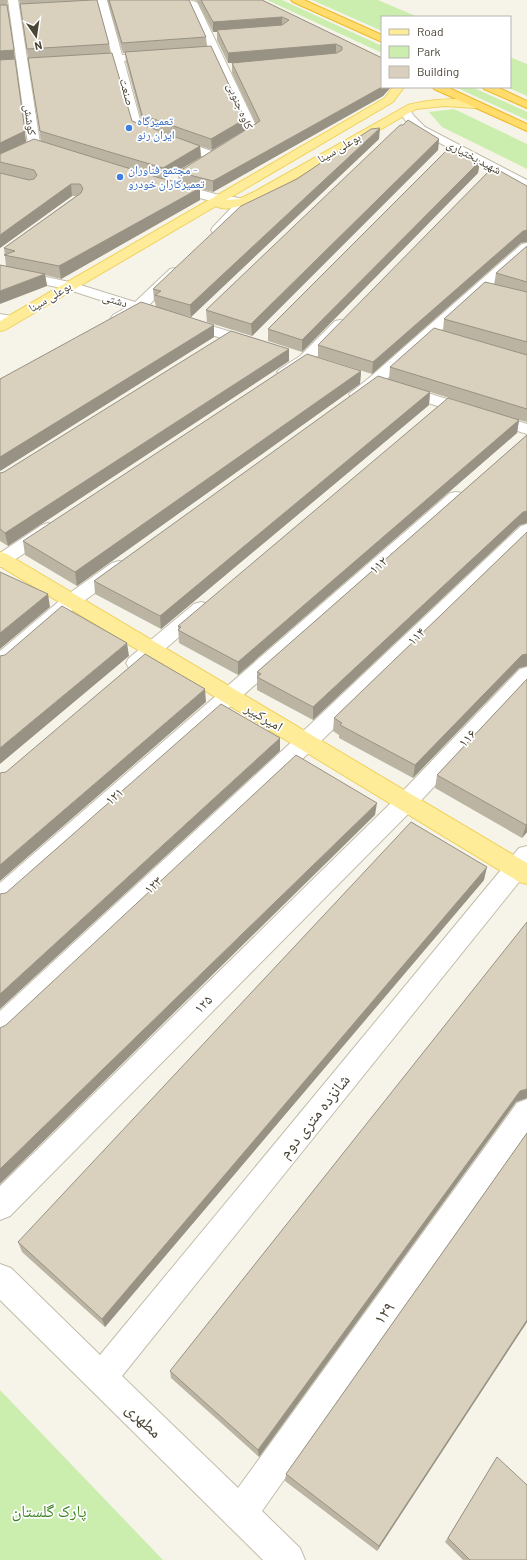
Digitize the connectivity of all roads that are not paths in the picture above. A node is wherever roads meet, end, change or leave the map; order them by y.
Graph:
1 (175, 0) edge
2 (296, 0) edge
3 (100, 4) edge
4 (14, 8) edge
5 (223, 36) edge
6 (208, 37) junction
7 (381, 39) edge
8 (163, 55) edge
9 (118, 58) junction
10 (70, 61) edge
11 (238, 68) edge
12 (223, 69) junction
13 (490, 88) edge
14 (403, 89) edge
15 (433, 90) edge
16 (476, 105) junction
17 (527, 105) edge
18 (408, 109) junction
19 (379, 125) junction
20 (527, 128) edge
21 (421, 129) junction
22 (452, 145) junction
23 (70, 156) edge
24 (213, 156) junction
25 (441, 157) edge
26 (201, 163) edge
27 (493, 167) junction
28 (177, 178) edge
29 (482, 179) edge
30 (527, 185) edge
31 (218, 199) junction
32 (242, 202) junction
33 (204, 207) junction
34 (207, 240) edge
35 (527, 247) edge
36 (184, 263) edge
37 (0, 271) edge
38 (69, 286) junction
39 (481, 288) junction
40 (496, 292) edge
41 (138, 307) junction
42 (205, 314) dead end
43 (349, 314) edge
44 (4, 322) edge
45 (194, 325) junction
46 (104, 326) edge
47 (266, 332) dead end
48 (429, 333) junction
49 (230, 336) junction
50 (444, 338) edge
51 (216, 344) edge
52 (269, 348) junction
53 (312, 362) junction
54 (368, 379) junction
55 (272, 381) edge
56 (343, 405) edge
57 (527, 429) edge
58 (467, 487) edge
59 (61, 520) edge
60 (527, 530) edge
61 (129, 559) edge
62 (1, 560) edge
63 (212, 598) edge
64 (71, 601) junction
65 (152, 650) junction
66 (0, 662) edge
67 (527, 674) edge
68 (122, 675) edge
69 (228, 696) junction
70 (306, 742) junction
71 (406, 802) junction
72 (523, 866) edge
73 (0, 897) edge
74 (0, 1028) edge
75 (527, 1112) edge
76 (0, 1206) edge
77 (0, 1279) edge
78 (101, 1378) junction
79 (240, 1513) junction
80 (288, 1560) edge

1 - 6 street, کاوه جنوبی
2 - 7 highway
3 - 9 street, صنعت
4 - 23 street, کوشش
5 - 6 street
6 - 12 street, کاوه جنوبی
8 - 9 street
9 - 10 street
9 - 24 street, صنعت
11 - 12 street
12 - 24 street, کاوه جنوبی
13 - 17 highway
14 - 31 main road, بوعلی سینا
15 - 16 highway
15 - 18 main road
16 - 18 main road, بوعلی سینا
16 - 20 highway
18 - 19 main road, بوعلی سینا
18 - 21 street
19 - 21 street
19 - 32 main road, بوعلی سینا
21 - 22 street, شهید بختیاری
22 - 25 street
22 - 27 street, شهید بختیاری
24 - 26 street, کاوه جنوبی
27 - 29 street
27 - 30 street, شهید بختیاری
28 - 31 street
31 - 32 street
31 - 33 main road, بوعلی سینا
32 - 33 main road, بوعلی سینا
32 - 34 street
33 - 38 main road, بوعلی سینا
35 - 39 street
36 - 41 street
37 - 38 street, دشتی
38 - 41 street, دشتی
38 - 44 main road, بوعلی سینا
39 - 40 street
39 - 48 street
41 - 45 street, دشتی
41 - 46 street
42 - 45 street
43 - 53 street
45 - 49 street, دشتی
47 - 52 street
48 - 50 street
48 - 54 street
49 - 51 street
49 - 52 street, دشتی
52 - 53 street, دشتی
53 - 55 street
54 - 56 street
54 - 57 street
58 - 69 street, ۱۱۲
59 - 62 street
60 - 70 street, ۱۱۴
61 - 64 street
62 - 64 main road, امیرکبیر
63 - 65 street
64 - 65 main road, امیرکبیر
64 - 66 street
65 - 68 street
65 - 69 main road, امیرکبیر
67 - 71 street, ۱۱۶
69 - 70 main road, امیرکبیر
69 - 73 street, ۱۲۱
70 - 71 main road, امیرکبیر
70 - 74 street, ۱۲۳
71 - 72 main road, امیرکبیر
71 - 76 street, ۱۲۵
72 - 78 street, شانزده متری دوم
75 - 79 street, ۱۲۹
77 - 78 street, مطهری
78 - 79 street, مطهری
79 - 80 street, مطهری

